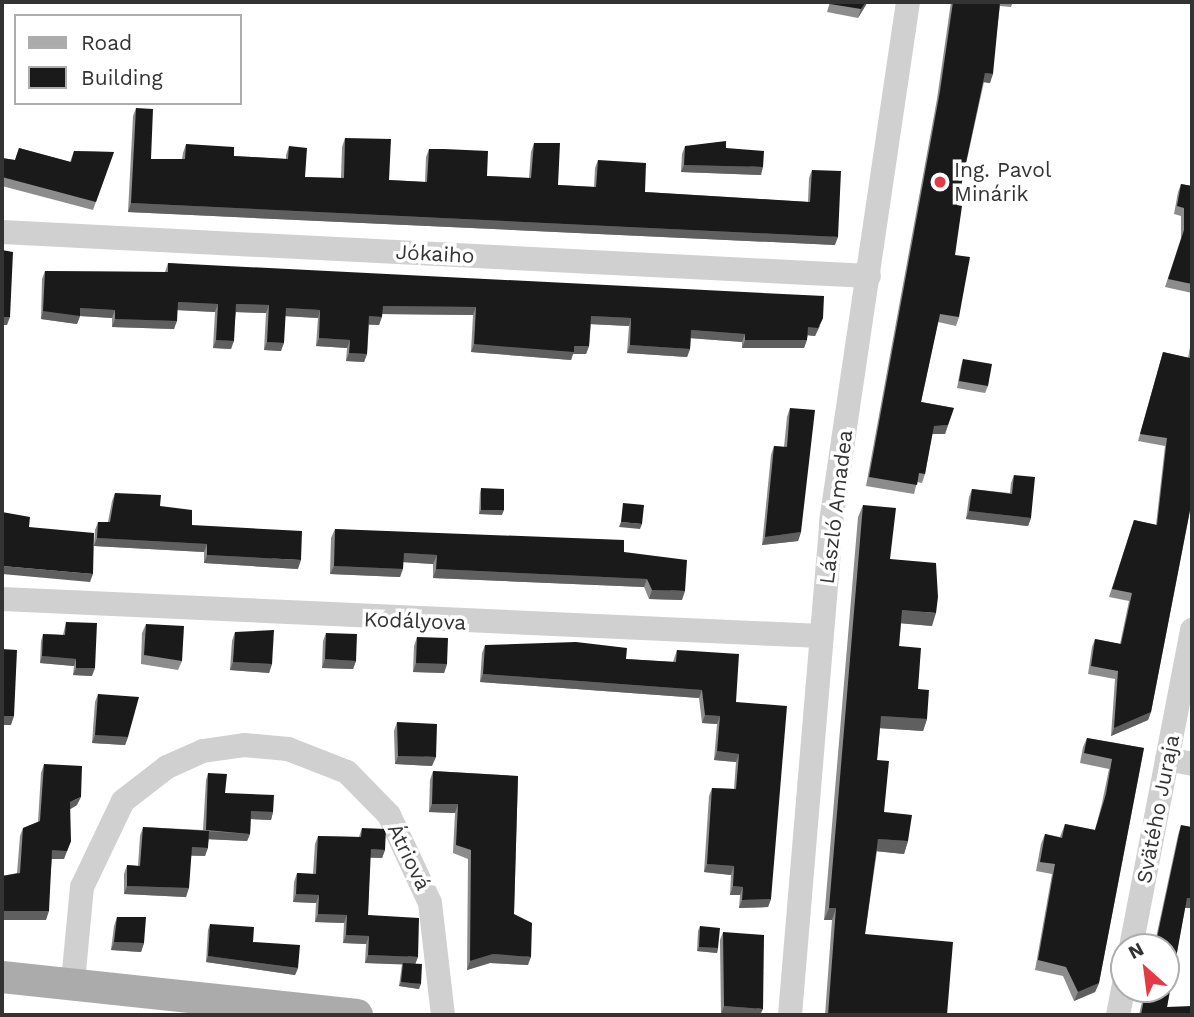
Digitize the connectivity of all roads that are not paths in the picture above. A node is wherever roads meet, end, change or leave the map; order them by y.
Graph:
1 (908, 2) edge
2 (2, 232) edge
3 (869, 276) junction
4 (4, 603) edge
5 (1192, 630) edge
6 (821, 636) junction
7 (1167, 759) junction
8 (1192, 764) edge
9 (1134, 933) edge
10 (2, 977) edge
11 (73, 982) junction
12 (357, 1015) edge
13 (443, 1015) edge
14 (790, 1015) edge

1 - 3 street, László Amadea
2 - 3 street, Jókaiho
3 - 6 street, László Amadea
4 - 6 street, Kodályova
5 - 7 street, Svätého Juraja
6 - 14 street, László Amadea
7 - 8 street
7 - 9 street, Svätého Juraja
10 - 11 main road
11 - 12 main road
11 - 13 street, Átriová

